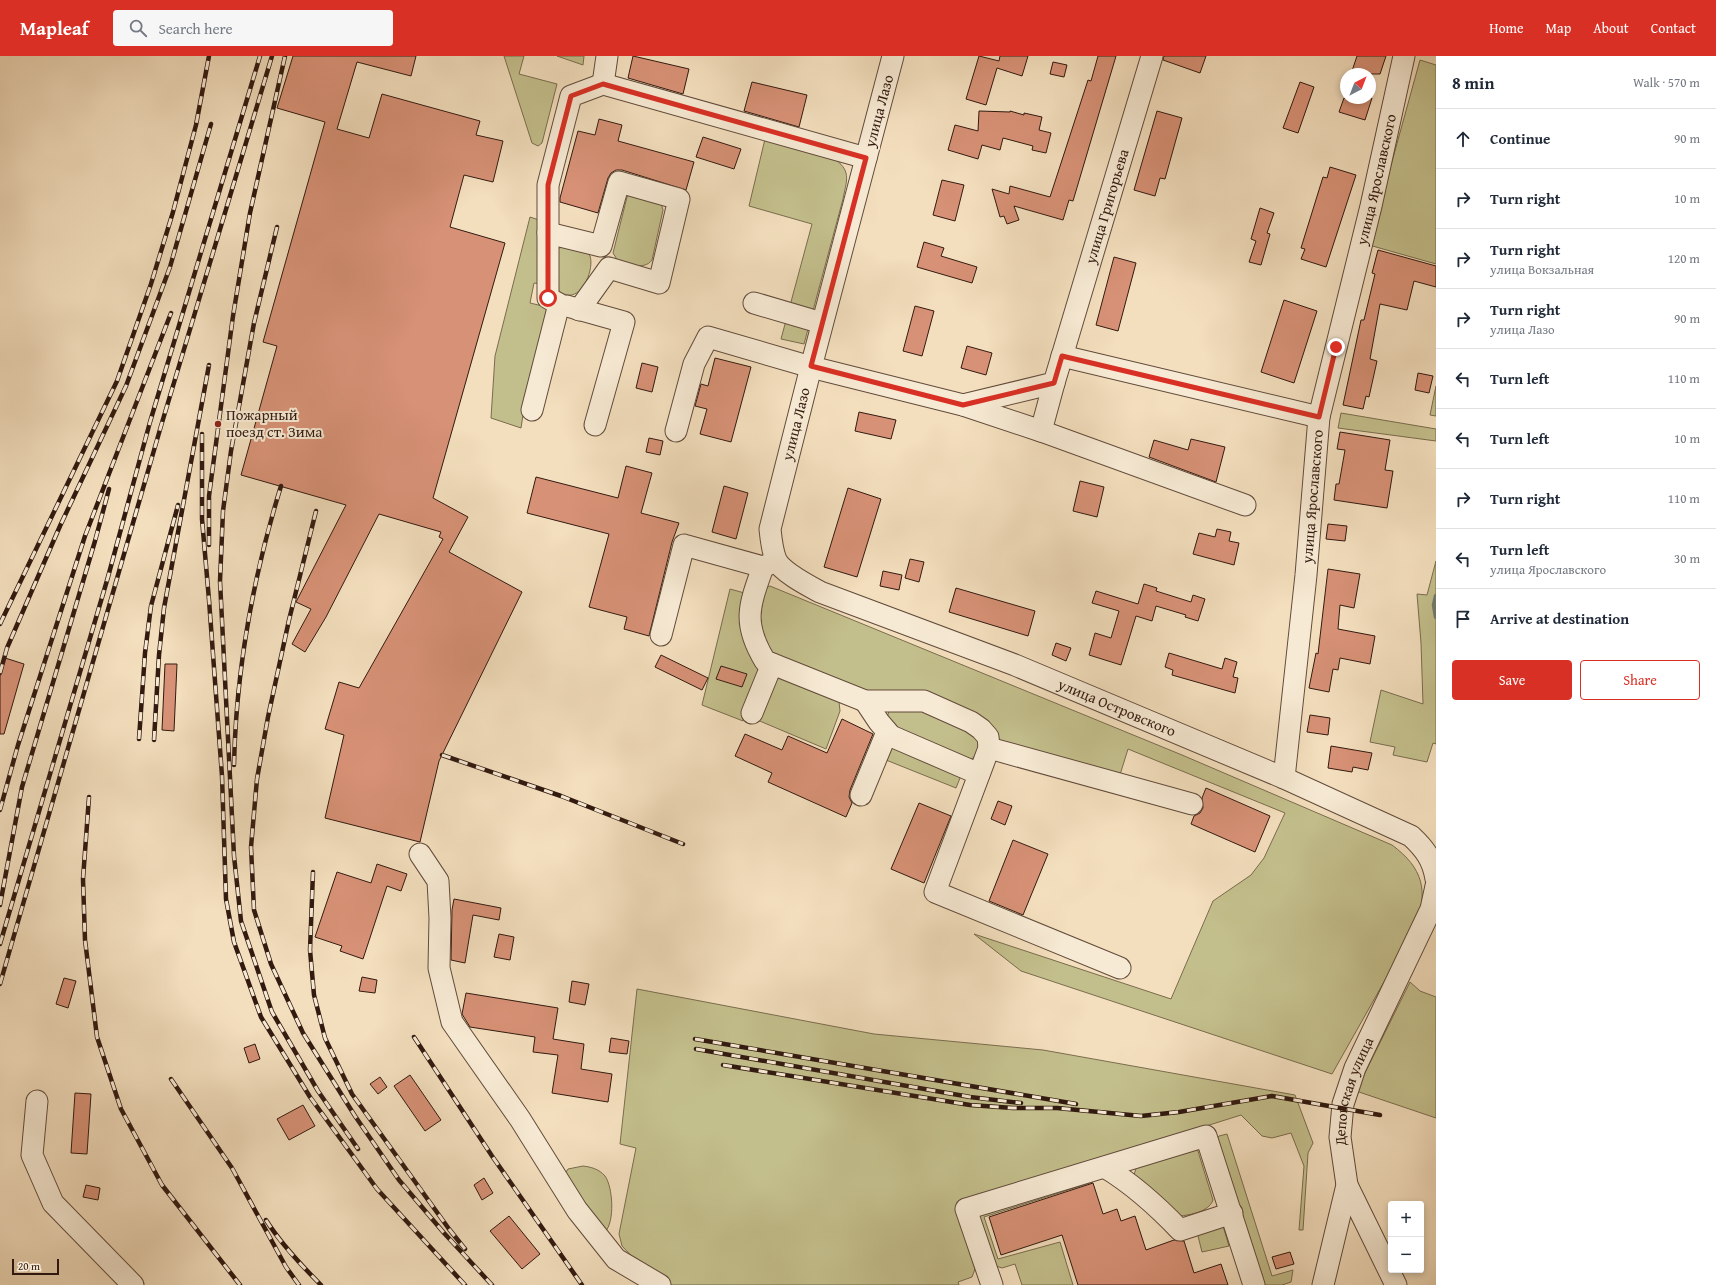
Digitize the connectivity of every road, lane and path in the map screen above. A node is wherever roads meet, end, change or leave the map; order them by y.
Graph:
1 (607, 56) edge
2 (893, 56) edge
3 (1152, 56) edge
4 (1404, 56) edge
5 (603, 84) junction
6 (866, 158) junction
7 (548, 233) junction
8 (754, 303) dead end
9 (559, 304) junction
10 (579, 310) junction
11 (822, 323) junction
12 (1062, 356) junction
13 (811, 366) junction
14 (1054, 383) junction
15 (963, 405) junction
16 (532, 410) dead end
17 (1319, 417) junction
18 (595, 425) dead end
19 (676, 431) dead end
20 (1041, 431) junction
21 (1245, 505) dead end
22 (770, 564) junction
23 (661, 635) dead end
24 (772, 664) junction
25 (864, 701) junction
26 (752, 713) dead end
27 (887, 732) junction
28 (989, 748) junction
29 (979, 774) junction
30 (1284, 778) junction
31 (861, 795) dead end
32 (1192, 804) dead end
33 (420, 854) dead end
34 (1436, 879) edge
35 (1436, 886) edge
36 (1120, 968) dead end
37 (37, 1101) dead end
38 (1106, 1168) junction
39 (1347, 1185) junction
40 (1232, 1213) junction
41 (133, 1285) edge
42 (660, 1285) edge
43 (992, 1285) edge
44 (1254, 1285) edge
45 (1323, 1285) edge
46 (1396, 1285) edge

1 - 5 street
2 - 6 street, улица Лазо
3 - 12 street, улица Григорьева
4 - 17 street, улица Ярославского
5 - 6 street
5 - 7 street
6 - 11 street, улица Лазо
7 - 9 street
7 - 10 street
8 - 11 street
9 - 10 street
9 - 16 street
10 - 18 street
11 - 13 street, улица Лазо
12 - 14 street, улица Григорьева
12 - 17 street
13 - 15 street
13 - 19 street
13 - 22 street, улица Лазо
14 - 15 street
14 - 20 street, улица Григорьева
15 - 20 street
17 - 30 street, улица Ярославского
20 - 21 street
22 - 23 street
22 - 24 street
22 - 30 street, улица Островского
24 - 25 street
24 - 26 street
25 - 27 street
25 - 28 street
27 - 29 street
27 - 31 street
28 - 29 street
28 - 32 street
29 - 36 street
30 - 34 street, улица Островского
33 - 42 street
35 - 39 street, Деповская улица
37 - 41 street
38 - 40 street
38 - 40 street
38 - 43 street
39 - 45 street, Деповская улица
39 - 46 street
40 - 44 street

